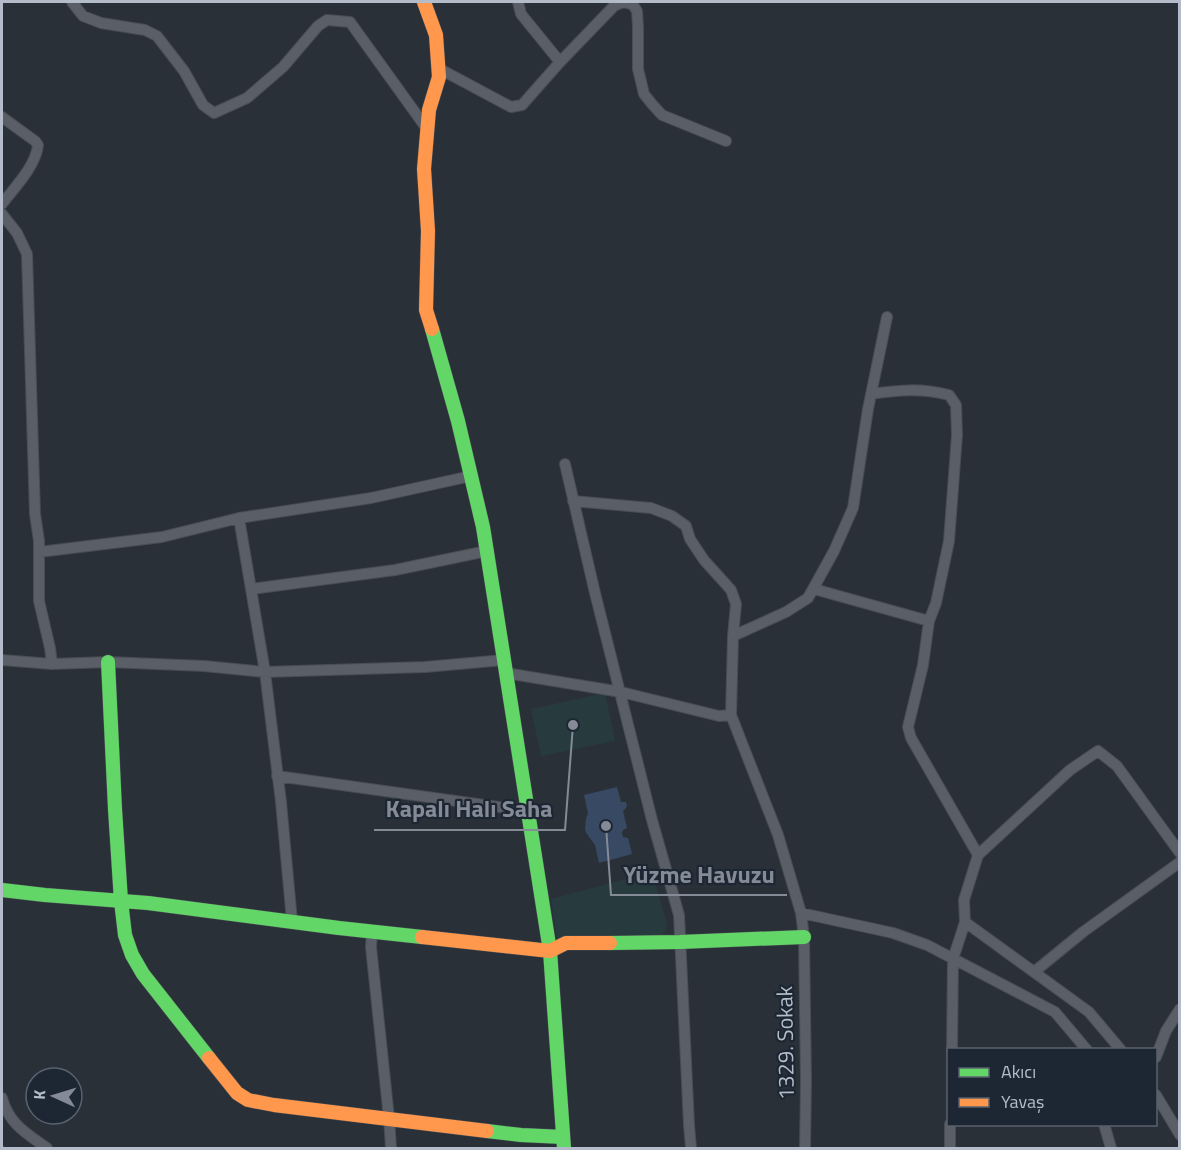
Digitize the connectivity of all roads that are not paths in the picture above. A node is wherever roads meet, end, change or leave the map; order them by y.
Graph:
1 (72, 2) edge
2 (424, 2) edge
3 (518, 2) edge
4 (560, 62) junction
5 (439, 72) junction
6 (2, 117) edge
7 (427, 129) junction
8 (726, 141) dead end
9 (2, 204) edge
10 (2, 214) edge
11 (886, 316) dead end
12 (871, 394) junction
13 (565, 464) dead end
14 (471, 476) junction
15 (573, 501) junction
16 (239, 518) junction
17 (487, 551) junction
18 (39, 552) junction
19 (251, 589) junction
20 (814, 589) junction
21 (929, 621) junction
22 (732, 636) junction
23 (2, 660) edge
24 (108, 662) junction
25 (52, 664) junction
26 (505, 666) junction
27 (265, 672) junction
28 (621, 692) junction
29 (731, 715) junction
30 (277, 776) junction
31 (528, 811) junction
32 (1179, 854) edge
33 (978, 855) junction
34 (1179, 862) edge
35 (2, 890) edge
36 (121, 901) junction
37 (801, 913) junction
38 (292, 921) junction
39 (965, 922) junction
40 (372, 931) junction
41 (804, 938) junction
42 (680, 942) junction
43 (550, 951) junction
44 (952, 959) junction
45 (1034, 972) junction
46 (1179, 1009) edge
47 (951, 1048) edge
48 (1085, 1048) edge
49 (1119, 1048) edge
50 (1157, 1053) edge
51 (2, 1098) edge
52 (1157, 1098) edge
53 (389, 1118) junction
54 (950, 1126) edge
55 (1104, 1126) edge
56 (1179, 1135) edge
57 (563, 1143) edge
58 (47, 1149) edge
59 (391, 1149) edge
60 (691, 1149) edge
61 (805, 1149) edge
62 (950, 1149) edge
63 (1111, 1149) edge

1 - 7 street
2 - 5 street
3 - 4 street
4 - 5 street
4 - 8 street
5 - 7 street
6 - 9 street
7 - 14 street
10 - 18 street
11 - 12 street
12 - 20 street
12 - 21 street
13 - 15 street
14 - 16 street
14 - 17 street
15 - 22 street
15 - 28 street
16 - 18 street
16 - 19 street
17 - 19 street
17 - 26 street
18 - 25 street
19 - 27 street
20 - 21 street
20 - 22 street
21 - 33 street
22 - 29 street
23 - 25 street
24 - 25 street
24 - 27 street
24 - 36 street
26 - 27 street
26 - 28 street
26 - 31 street
27 - 30 street
28 - 29 street
28 - 42 street
29 - 37 street, 1329. Sokak
30 - 31 street
30 - 38 street
31 - 43 street
32 - 33 street
33 - 39 street
34 - 45 street
35 - 36 street
36 - 38 street
36 - 53 street
37 - 41 street, 1329. Sokak
37 - 44 street
38 - 40 street
39 - 44 street
39 - 45 street
40 - 43 street
40 - 53 street
41 - 42 street
41 - 61 street, 1329. Sokak
42 - 43 street
42 - 60 street
43 - 57 street
44 - 47 street
44 - 48 street
45 - 49 street
46 - 50 street
51 - 58 street
52 - 56 street
53 - 57 street
53 - 59 street
54 - 62 street
55 - 63 street

